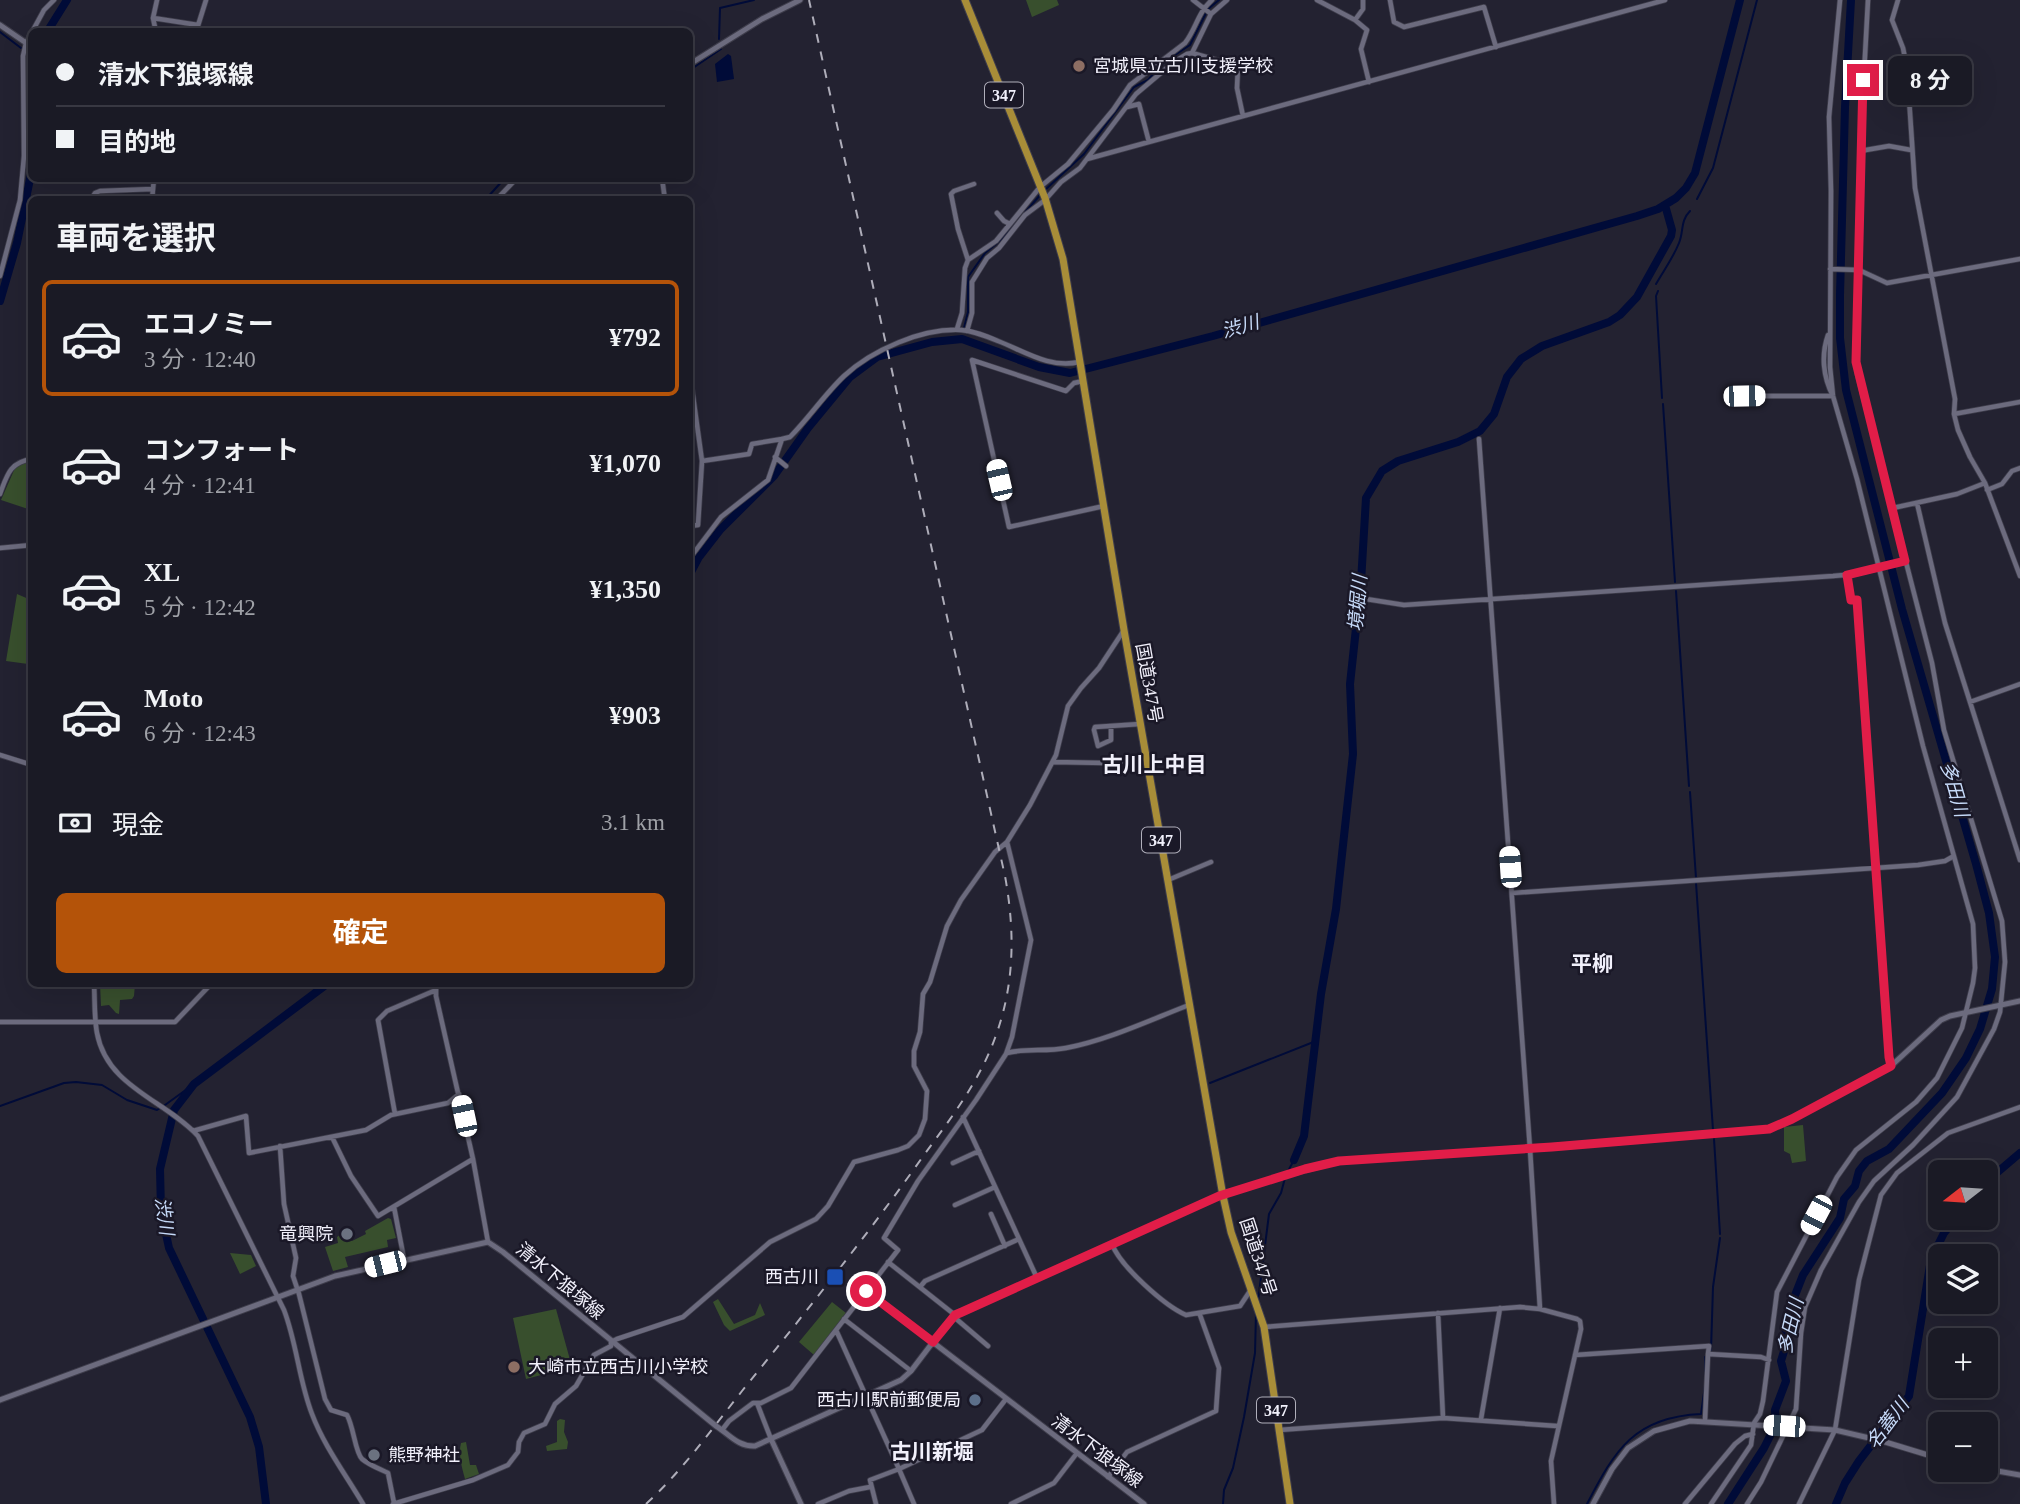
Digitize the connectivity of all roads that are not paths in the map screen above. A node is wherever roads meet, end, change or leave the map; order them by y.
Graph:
1 (54, 0) edge
2 (157, 0) edge
3 (206, 0) edge
4 (800, 0) edge
5 (965, 0) edge
6 (1193, 0) edge
7 (1212, 0) edge
8 (1227, 0) edge
9 (1317, 0) edge
10 (1363, 0) edge
11 (1390, 0) edge
12 (1665, 0) edge
13 (1840, 0) edge
14 (1868, 0) edge
15 (1898, 0) edge
16 (1207, 10) junction
17 (153, 18) junction
18 (1355, 20) junction
19 (0, 24) edge
20 (34, 28) edge
21 (155, 28) edge
22 (193, 28) edge
23 (197, 28) edge
24 (28, 44) edge
25 (1496, 47) junction
26 (28, 50) edge
27 (1192, 53) junction
28 (693, 62) edge
29 (1369, 82) junction
30 (1127, 107) junction
31 (1243, 116) junction
32 (1149, 142) junction
33 (1911, 150) junction
34 (1860, 151) junction
35 (1087, 159) junction
36 (154, 182) edge
37 (513, 182) edge
38 (974, 184) dead end
39 (153, 189) junction
40 (1043, 194) junction
41 (93, 196) edge
42 (152, 196) edge
43 (500, 196) edge
44 (997, 213) dead end
45 (1010, 224) junction
46 (2020, 259) edge
47 (968, 260) junction
48 (1831, 269) junction
49 (1858, 270) junction
50 (0, 275) edge
51 (1932, 276) junction
52 (962, 331) junction
53 (1079, 364) junction
54 (1082, 379) junction
55 (693, 396) edge
56 (1744, 396) dead end
57 (1833, 396) junction
58 (2020, 402) edge
59 (1954, 414) junction
60 (782, 439) junction
61 (1479, 439) dead end
62 (775, 456) junction
63 (28, 460) edge
64 (702, 461) junction
65 (786, 466) dead end
66 (2020, 468) edge
67 (1984, 483) junction
68 (1987, 490) junction
69 (0, 494) edge
70 (1917, 503) junction
71 (1104, 506) junction
72 (1893, 508) junction
73 (693, 526) edge
74 (28, 545) edge
75 (0, 548) edge
76 (693, 554) edge
77 (1904, 561) junction
78 (2017, 562) edge
79 (1879, 568) junction
80 (1847, 575) junction
81 (2020, 576) edge
82 (1366, 599) dead end
83 (1491, 600) junction
84 (1124, 631) junction
85 (2020, 684) edge
86 (1970, 702) junction
87 (1140, 724) junction
88 (1111, 727) junction
89 (0, 755) edge
90 (1146, 758) junction
91 (1054, 762) junction
92 (28, 764) edge
93 (1007, 842) junction
94 (1952, 857) junction
95 (2020, 860) edge
96 (1211, 862) dead end
97 (1875, 868) junction
98 (1168, 880) junction
99 (1512, 893) junction
100 (94, 987) edge
101 (208, 987) edge
102 (436, 987) edge
103 (2020, 1002) edge
104 (1190, 1004) junction
105 (1998, 1007) junction
106 (1967, 1013) junction
107 (0, 1022) edge
108 (96, 1022) junction
109 (1006, 1054) junction
110 (1891, 1066) junction
111 (459, 1094) junction
112 (2020, 1107) edge
113 (395, 1114) junction
114 (963, 1117) junction
115 (193, 1131) junction
116 (332, 1137) junction
117 (280, 1146) junction
118 (1530, 1149) junction
119 (979, 1151) junction
120 (473, 1159) junction
121 (953, 1163) dead end
122 (1293, 1173) joint
123 (995, 1187) junction
124 (1223, 1196) junction
125 (955, 1205) dead end
126 (394, 1207) junction
127 (990, 1214) dead end
128 (1019, 1240) junction
129 (488, 1242) junction
130 (1112, 1244) junction
131 (1005, 1246) junction
132 (404, 1259) junction
133 (888, 1262) junction
134 (1037, 1278) junction
135 (920, 1287) junction
136 (298, 1290) junction
137 (866, 1291) junction
138 (1251, 1291) junction
139 (279, 1296) junction
140 (1500, 1308) junction
141 (1539, 1309) junction
142 (1438, 1313) junction
143 (1200, 1315) junction
144 (955, 1316) junction
145 (844, 1320) junction
146 (1264, 1327) junction
147 (836, 1331) junction
148 (611, 1342) junction
149 (933, 1342) junction
150 (988, 1346) dead end
151 (1708, 1354) junction
152 (1575, 1355) junction
153 (1769, 1360) junction
154 (911, 1371) junction
155 (866, 1396) junction
156 (1006, 1399) junction
157 (0, 1400) edge
158 (757, 1403) junction
159 (1443, 1418) junction
160 (1481, 1419) junction
161 (1705, 1420) junction
162 (1756, 1424) junction
163 (1557, 1426) junction
164 (1786, 1426) junction
165 (722, 1430) junction
166 (1279, 1430) junction
167 (1835, 1430) junction
168 (1753, 1434) junction
169 (771, 1439) junction
170 (1077, 1453) junction
171 (1928, 1455) edge
172 (899, 1469) junction
173 (1998, 1471) edge
174 (2020, 1475) edge
175 (1108, 1477) junction
176 (870, 1487) junction
177 (363, 1504) edge
178 (394, 1504) edge
179 (801, 1504) edge
180 (818, 1504) edge
181 (876, 1504) edge
182 (914, 1504) edge
183 (1011, 1504) edge
184 (1144, 1504) edge
185 (1290, 1504) edge
186 (1554, 1504) edge
187 (1593, 1504) edge
188 (1685, 1504) edge
189 (1711, 1504) edge
190 (1747, 1504) edge
191 (1799, 1504) edge

1 - 20 street
2 - 17 street
3 - 23 street
4 - 28 main road
5 - 40 highway, 国道347号 / 347
6 - 16 street
7 - 16 street
8 - 16 street
9 - 18 street
10 - 18 street
11 - 25 street
12 - 25 street
13 - 48 street
14 - 34 street
15 - 33 street
16 - 27 street
16 - 40 street
17 - 21 street
17 - 22 street
18 - 29 street
19 - 24 main road
25 - 29 street
26 - 50 street
27 - 30 street
27 - 31 street
29 - 31 street
30 - 32 street
30 - 35 street
31 - 32 street
32 - 35 street
33 - 34 street
33 - 51 street
34 - 49 street
35 - 40 street
36 - 39 street
37 - 43 street
38 - 47 street
39 - 41 street
39 - 42 street
40 - 45 street
40 - 52 street
40 - 53 highway, 国道347号 / 347
44 - 45 street
45 - 47 street
46 - 51 street
47 - 52 street
48 - 49 street
48 - 57 street
49 - 51 street
49 - 72 street
51 - 59 street
52 - 53 street
52 - 60 street
53 - 54 highway, 国道347号 / 347
54 - 71 highway, 国道347号 / 347
54 - 71 street
55 - 64 street
56 - 57 street
57 - 79 street
58 - 59 street
59 - 67 street
60 - 62 street
60 - 64 street
61 - 83 street
62 - 65 street
62 - 76 street
63 - 69 street
64 - 73 street
66 - 68 street
67 - 68 street
67 - 70 street
68 - 78 street
70 - 72 street
70 - 86 street
71 - 84 highway, 国道347号 / 347
72 - 77 street
74 - 75 street
77 - 79 street
77 - 105 street
78 - 81 street
79 - 80 street
79 - 94 street
80 - 83 street
80 - 97 street
82 - 83 street
83 - 99 street
84 - 87 highway, 国道347号 / 347
84 - 91 street
85 - 86 street
86 - 95 street
87 - 88 street
87 - 90 highway, 国道347号 / 347
88 - 88 street
89 - 92 street
90 - 91 street
90 - 98 highway, 国道347号 / 347
91 - 93 street
93 - 109 street
93 - 148 street
94 - 97 street
94 - 106 street
96 - 98 street
97 - 99 street
97 - 110 street
98 - 104 highway, 国道347号 / 347
99 - 118 street
100 - 108 street
101 - 108 street
102 - 111 street
102 - 113 street
103 - 105 main road
104 - 109 street
104 - 124 highway, 国道347号 / 347
105 - 106 main road
105 - 164 street
106 - 110 main road
106 - 153 street
107 - 108 street
108 - 115 street
109 - 114 street
110 - 118 main road
111 - 113 street
111 - 120 street
112 - 167 street
113 - 116 street
114 - 119 street
114 - 133 street
115 - 117 street
115 - 139 street
116 - 117 street
116 - 126 street
117 - 136 street
118 - 122 main road
118 - 141 street
119 - 121 street
119 - 123 street
120 - 126 street
120 - 129 street
122 - 124 street
123 - 125 street
123 - 128 street
124 - 130 street
124 - 138 highway, 国道347号 / 347
126 - 132 street
127 - 131 street
128 - 131 street
128 - 134 street
129 - 132 main road
129 - 148 main road, 清水下狼塚線
130 - 134 street
130 - 143 street
131 - 135 street
132 - 136 main road
133 - 135 street
133 - 137 street
134 - 144 street
135 - 144 street
136 - 139 main road
136 - 178 street
137 - 145 street
137 - 149 main road, 清水下狼塚線
138 - 143 street
138 - 146 highway, 国道347号 / 347
139 - 157 main road
139 - 177 street
140 - 141 street
140 - 142 street
140 - 160 street
141 - 152 street
142 - 146 street
142 - 159 street
143 - 175 street
144 - 149 street
144 - 150 street
145 - 147 street
145 - 154 street
146 - 166 highway, 国道347号 / 347
147 - 155 street
147 - 158 street
148 - 165 main road, 清水下狼塚線
148 - 178 street
149 - 154 main road, 清水下狼塚線
149 - 156 main road, 清水下狼塚線
151 - 152 street
151 - 153 street
151 - 161 street
152 - 163 street
153 - 162 street
154 - 155 main road, 清水下狼塚線
155 - 169 main road, 清水下狼塚線
155 - 172 street
156 - 170 main road, 清水下狼塚線
156 - 172 street
158 - 165 street
158 - 169 street
159 - 160 street
159 - 166 street
160 - 163 street
161 - 162 main road
161 - 187 main road
162 - 164 main road
162 - 168 street
163 - 186 street
164 - 167 main road
164 - 190 street
165 - 169 main road, 清水下狼塚線
166 - 185 highway, 国道347号 / 347
167 - 171 main road
167 - 191 street
168 - 188 street
168 - 189 street
169 - 179 main road
170 - 175 main road, 清水下狼塚線
170 - 183 street
172 - 176 street
172 - 182 street
173 - 174 main road
175 - 184 main road, 清水下狼塚線
176 - 180 street
176 - 181 street

